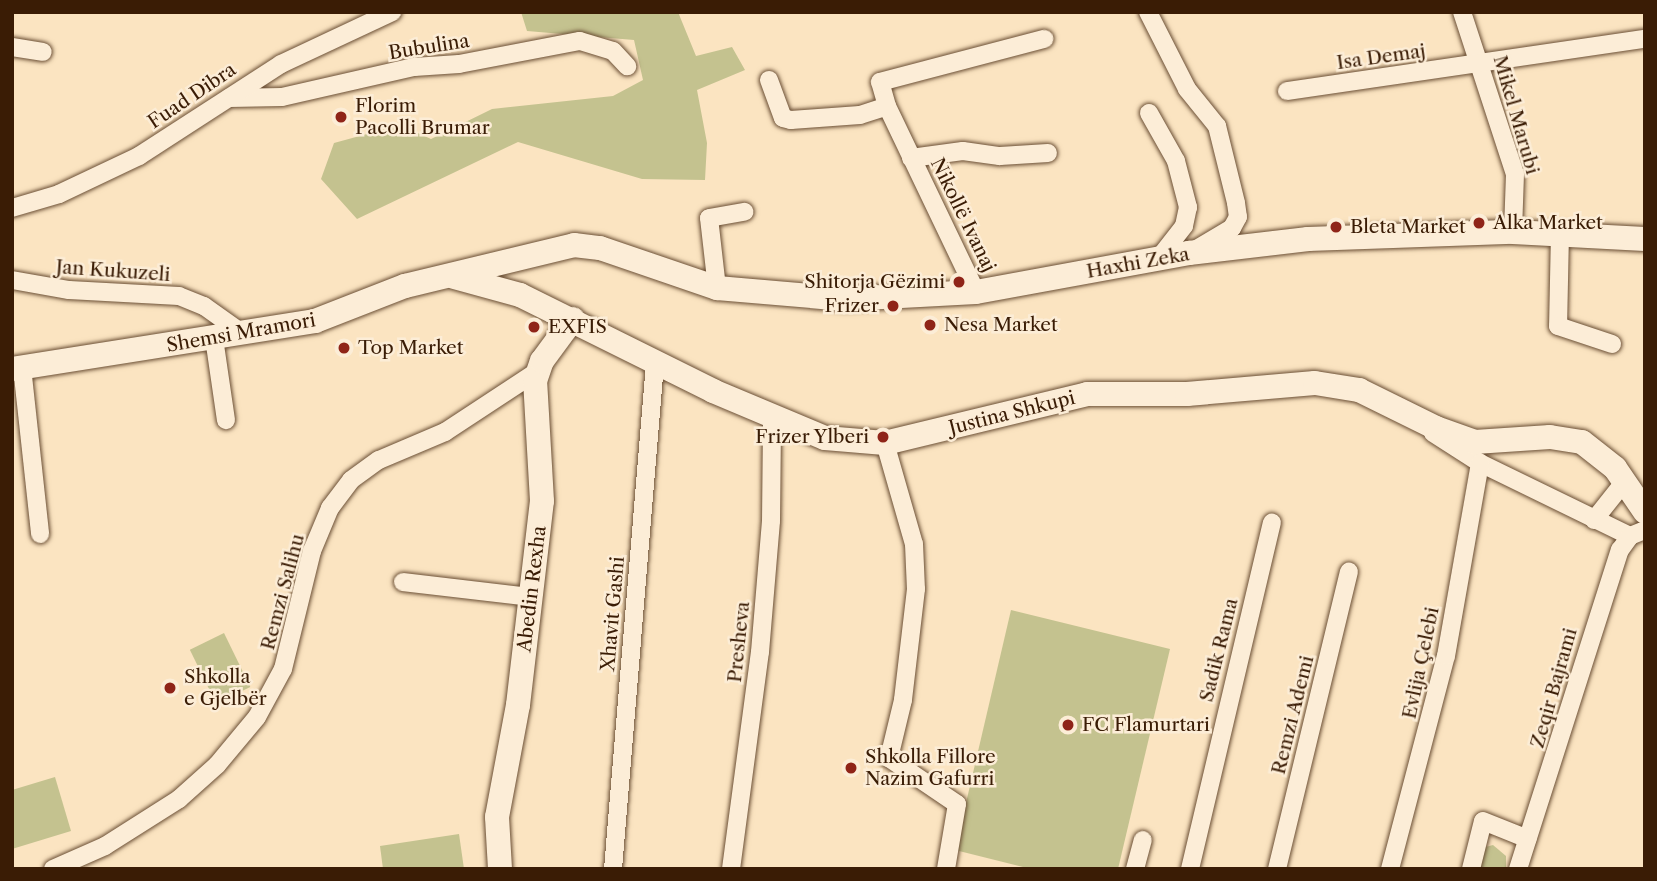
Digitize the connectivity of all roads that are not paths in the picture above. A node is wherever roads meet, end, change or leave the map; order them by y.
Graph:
1 (392, 12) edge
2 (1148, 12) edge
3 (1462, 12) edge
4 (1044, 39) dead end
5 (1645, 39) edge
6 (12, 47) edge
7 (43, 52) dead end
8 (1480, 63) junction
9 (627, 66) dead end
10 (769, 80) dead end
11 (1287, 91) dead end
12 (229, 98) junction
13 (887, 106) junction
14 (1149, 113) dead end
15 (1048, 153) dead end
16 (911, 158) junction
17 (12, 208) edge
18 (744, 212) dead end
19 (1513, 232) junction
20 (1560, 233) junction
21 (1645, 239) edge
22 (1189, 253) junction
23 (1159, 258) junction
24 (454, 277) junction
25 (12, 280) edge
26 (717, 288) junction
27 (976, 292) junction
28 (573, 319) junction
29 (242, 333) junction
30 (214, 338) junction
31 (1612, 344) dead end
32 (656, 364) junction
33 (17, 368) edge
34 (538, 371) junction
35 (1414, 416) junction
36 (772, 418) junction
37 (226, 420) dead end
38 (885, 443) junction
39 (1480, 463) junction
40 (1625, 481) junction
41 (1645, 512) edge
42 (1594, 520) junction
43 (1272, 523) dead end
44 (1638, 533) edge
45 (40, 534) dead end
46 (1349, 572) dead end
47 (404, 582) dead end
48 (531, 597) junction
49 (1528, 839) junction
50 (1143, 840) dead end
51 (53, 869) edge
52 (499, 869) edge
53 (613, 869) edge
54 (731, 869) edge
55 (946, 869) edge
56 (1135, 869) edge
57 (1189, 869) edge
58 (1277, 869) edge
59 (1390, 869) edge
60 (1471, 869) edge
61 (1518, 869) edge

1 - 12 street, Fuad Dibra
2 - 22 street
3 - 8 street, Mikel Marubi
4 - 13 street
5 - 8 street, Isa Demaj
6 - 7 street
8 - 11 street, Isa Demaj
8 - 19 street, Mikel Marubi
9 - 12 street, Bubulina
10 - 13 street
12 - 17 street, Fuad Dibra
13 - 16 street, Nikollë Ivanaj
14 - 23 street
15 - 16 street, Nikollë Ivanaj
16 - 27 street, Nikollë Ivanaj
18 - 26 street
19 - 20 street, Haxhi Zeka
19 - 22 street, Haxhi Zeka
20 - 21 street, Haxhi Zeka
20 - 31 street
22 - 23 street, Haxhi Zeka
23 - 27 street, Haxhi Zeka
24 - 26 street, Haxhi Zeka
24 - 28 street, Justina Shkupi
24 - 29 street, Shemsi Mramori
25 - 29 street, Jan Kukuzeli
26 - 27 street, Haxhi Zeka
28 - 32 street, Justina Shkupi
28 - 34 street
29 - 30 street, Shemsi Mramori
30 - 33 street, Shemsi Mramori
30 - 37 street
32 - 36 street, Justina Shkupi
32 - 53 street, Xhavit Gashi
33 - 45 street, Shemsi Mramori
34 - 48 street, Abedin Rexha
34 - 51 street, Remzi Salihu
35 - 38 street, Justina Shkupi
35 - 39 street
35 - 40 street, Justina Shkupi
36 - 38 street, Justina Shkupi
36 - 54 street, Presheva
38 - 55 street
39 - 42 street
39 - 59 street, Evlija Çelebi
40 - 41 street, Justina Shkupi
40 - 42 street
42 - 44 street
43 - 57 street, Sadik Rama
44 - 49 street, Zeqir Bajrami
46 - 58 street, Remzi Ademi
47 - 48 street
48 - 52 street, Abedin Rexha
49 - 60 street
49 - 61 street, Zeqir Bajrami
50 - 56 street

